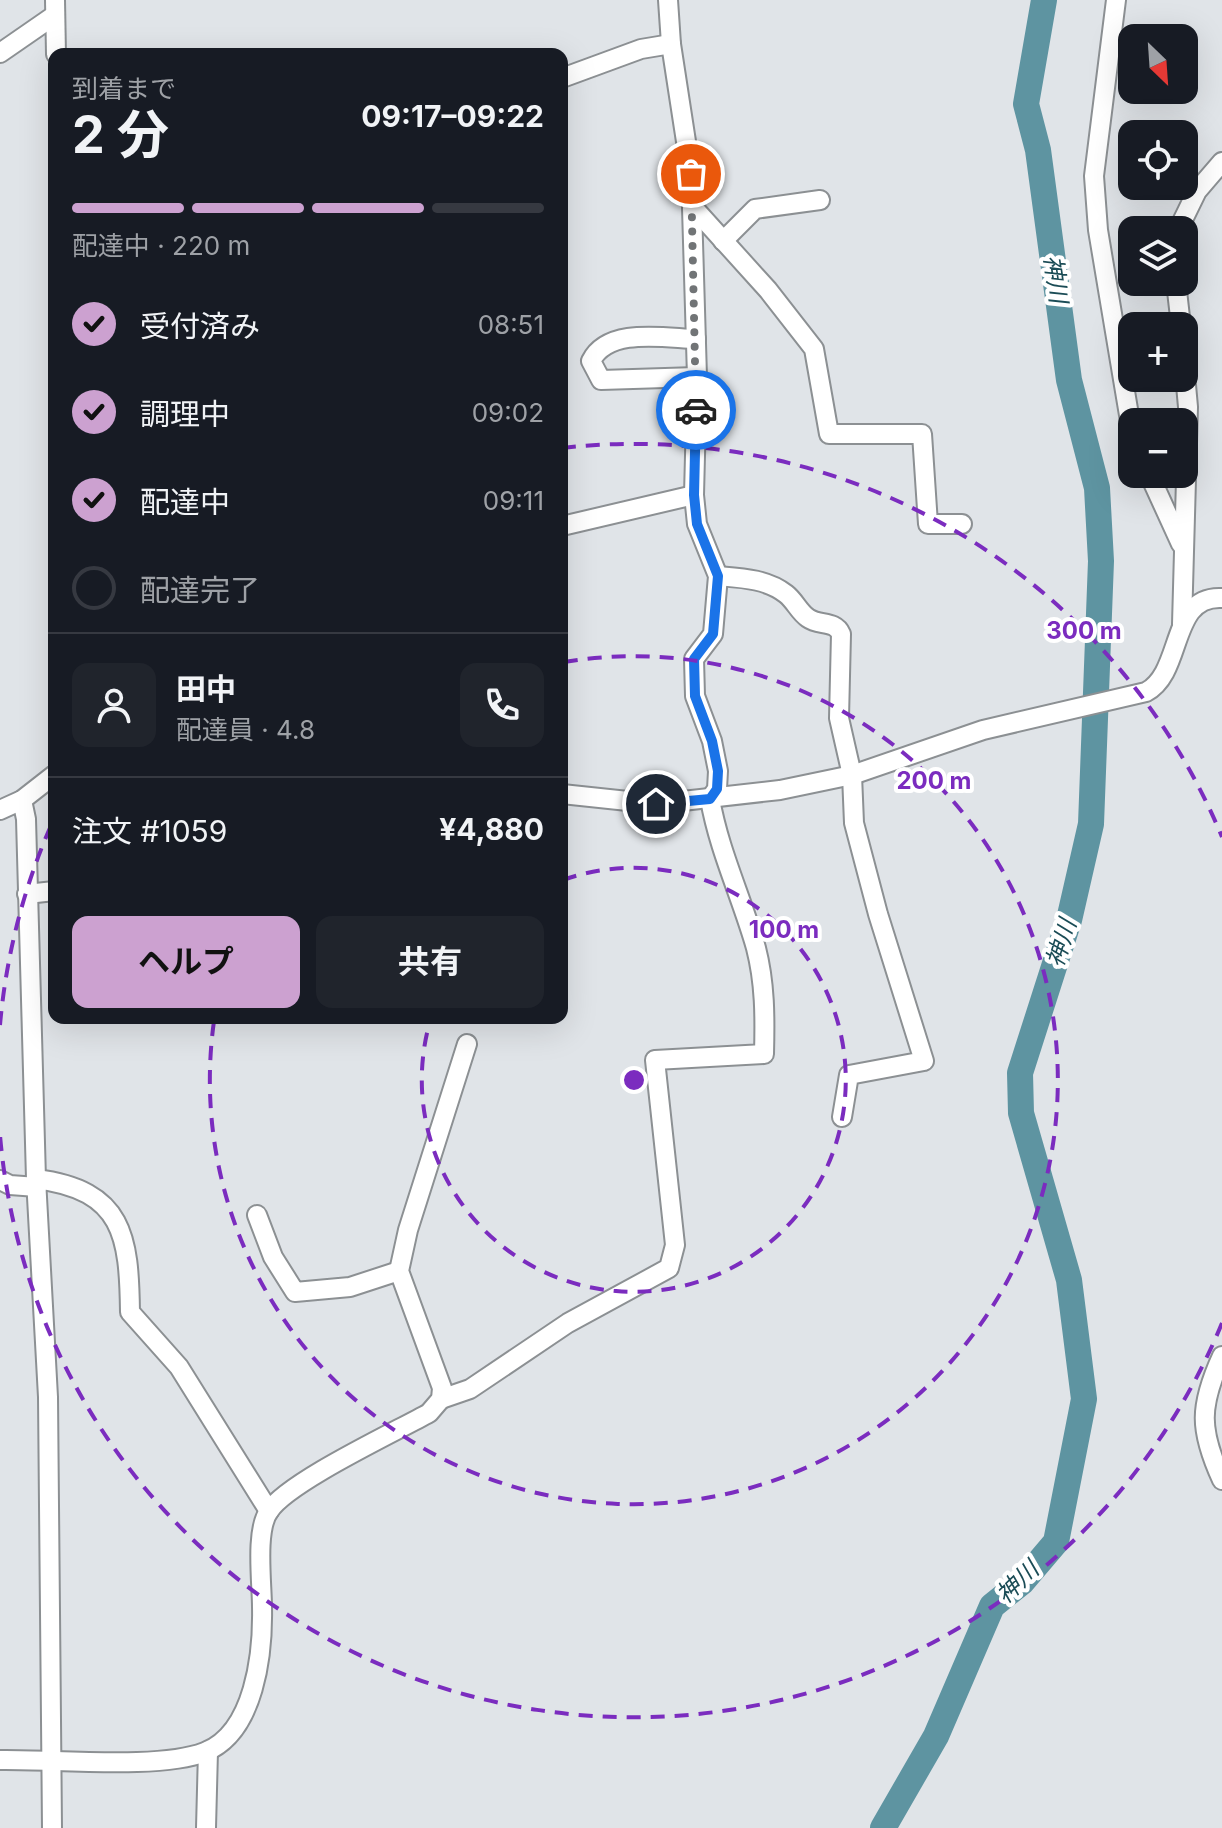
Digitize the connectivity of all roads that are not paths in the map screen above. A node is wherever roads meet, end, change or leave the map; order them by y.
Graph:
1 (668, 0) edge
2 (1116, 0) edge
3 (59, 5) edge
4 (671, 44) junction
5 (56, 48) edge
6 (0, 53) edge
7 (568, 76) edge
8 (1222, 162) edge
9 (820, 200) dead end
10 (692, 206) junction
11 (1185, 216) edge
12 (723, 241) junction
13 (696, 339) junction
14 (697, 377) junction
15 (1187, 392) edge
16 (1128, 408) edge
17 (1156, 488) edge
18 (694, 495) junction
19 (962, 524) dead end
20 (568, 525) edge
21 (1183, 547) junction
22 (718, 576) junction
23 (1222, 598) edge
24 (1182, 624) junction
25 (852, 775) junction
26 (48, 780) edge
27 (568, 795) edge
28 (710, 799) junction
29 (22, 800) junction
30 (0, 810) edge
31 (48, 892) edge
32 (27, 894) junction
33 (467, 1044) dead end
34 (842, 1117) dead end
35 (0, 1180) edge
36 (36, 1183) junction
37 (257, 1215) dead end
38 (399, 1271) junction
39 (1222, 1356) edge
40 (441, 1399) junction
41 (1222, 1480) edge
42 (269, 1511) junction
43 (208, 1751) junction
44 (54, 1759) junction
45 (0, 1760) edge
46 (52, 1828) edge
47 (206, 1828) edge

1 - 4 street
2 - 16 street
3 - 5 street
3 - 6 street
4 - 7 street
4 - 10 street
8 - 11 street
9 - 12 street
10 - 12 street
10 - 13 street
12 - 19 street
13 - 14 street
13 - 14 street
14 - 18 street
15 - 21 street
17 - 21 street
18 - 20 street
18 - 22 street
21 - 24 street
22 - 25 street
22 - 28 street
23 - 24 street
24 - 25 street
25 - 28 street
25 - 34 street
26 - 29 street
27 - 28 street
28 - 40 street
29 - 30 street
29 - 32 street
31 - 32 street
32 - 36 street
33 - 38 street
35 - 36 street
36 - 42 street
36 - 44 street
37 - 38 street
38 - 40 street
39 - 41 street
40 - 42 street
42 - 43 street
43 - 44 street
43 - 47 street
44 - 45 street
44 - 46 street

